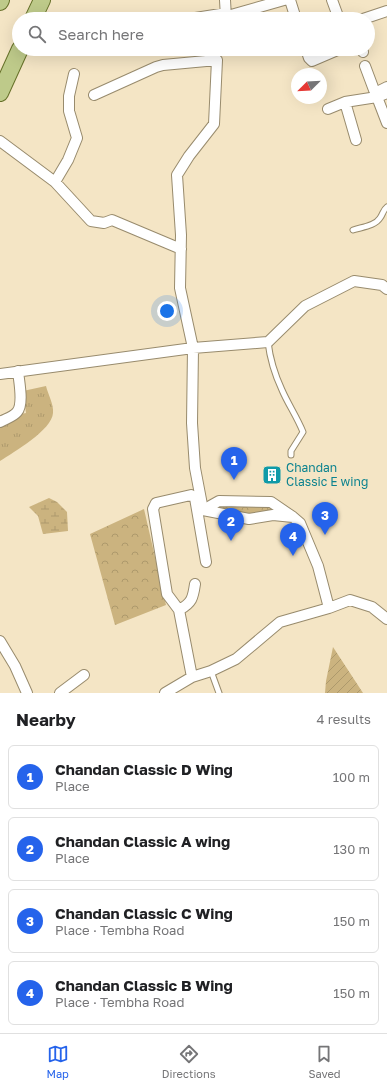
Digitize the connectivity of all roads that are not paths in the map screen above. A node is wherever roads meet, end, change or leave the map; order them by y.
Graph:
1 (42, 0) edge
2 (225, 0) edge
3 (284, 0) edge
4 (290, 0) edge
5 (332, 0) edge
6 (387, 11) edge
7 (36, 12) edge
8 (226, 12) edge
9 (242, 12) edge
10 (294, 12) edge
11 (336, 12) edge
12 (375, 15) edge
13 (17, 56) edge
14 (308, 56) edge
15 (324, 56) edge
16 (365, 66) dead end
17 (74, 74) dead end
18 (387, 88) edge
19 (0, 93) edge
20 (94, 95) dead end
21 (382, 95) edge
22 (345, 102) junction
23 (328, 109) dead end
24 (387, 123) edge
25 (356, 140) dead end
26 (0, 141) edge
27 (55, 182) junction
28 (387, 207) edge
29 (352, 230) dead end
30 (181, 249) junction
31 (387, 289) edge
32 (268, 342) junction
33 (193, 348) junction
34 (18, 371) junction
35 (0, 374) edge
36 (0, 422) edge
37 (291, 455) dead end
38 (203, 510) junction
39 (293, 517) junction
40 (206, 562) dead end
41 (194, 584) dead end
42 (329, 608) junction
43 (179, 610) junction
44 (387, 619) edge
45 (0, 641) edge
46 (211, 671) junction
47 (84, 675) dead end
48 (192, 677) junction
49 (27, 693) edge
50 (60, 693) edge
51 (166, 693) edge
52 (219, 693) edge

1 - 7 main road
2 - 8 street
3 - 9 street
4 - 10 street
5 - 11 street
6 - 12 street
13 - 19 main road
14 - 15 street
16 - 18 street
17 - 27 street
20 - 30 street
21 - 22 street
21 - 24 street
22 - 23 street
22 - 25 street
26 - 27 street
27 - 30 street
28 - 29 lane
30 - 33 street
31 - 32 street
32 - 33 street
32 - 37 lane
33 - 34 street
33 - 38 street
34 - 35 street
34 - 36 street
38 - 39 street
38 - 39 street
39 - 42 street
40 - 43 street
41 - 43 street
42 - 44 street
42 - 46 street
43 - 48 street
45 - 49 street
46 - 48 street
46 - 52 lane
47 - 50 street
48 - 51 street

